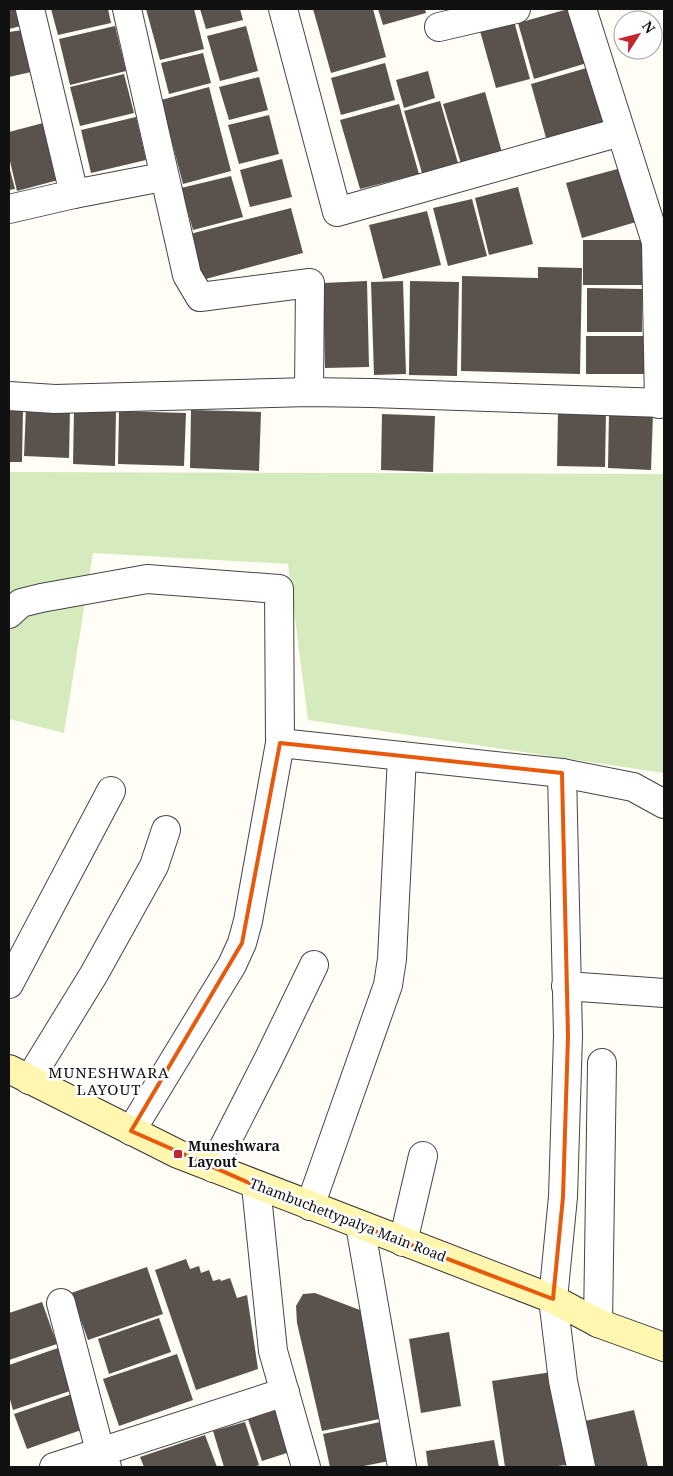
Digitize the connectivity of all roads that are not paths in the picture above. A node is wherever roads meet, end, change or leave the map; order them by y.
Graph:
1 (30, 9) edge
2 (127, 9) edge
3 (283, 9) edge
4 (516, 9) edge
5 (582, 9) edge
6 (439, 27) dead end
7 (620, 132) junction
8 (152, 179) dead end
9 (74, 194) junction
10 (9, 209) edge
11 (309, 392) junction
12 (9, 396) edge
13 (662, 403) edge
14 (9, 614) edge
15 (280, 743) junction
16 (402, 756) junction
17 (562, 773) junction
18 (111, 791) dead end
19 (664, 804) edge
20 (166, 830) dead end
21 (314, 965) dead end
22 (9, 984) edge
23 (566, 986) junction
24 (664, 993) edge
25 (602, 1064) dead end
26 (19, 1075) edge
27 (131, 1131) junction
28 (423, 1156) dead end
29 (213, 1168) junction
30 (256, 1186) junction
31 (310, 1206) junction
32 (360, 1225) junction
33 (404, 1242) junction
34 (553, 1299) junction
35 (61, 1302) dead end
36 (598, 1323) junction
37 (664, 1347) edge
38 (286, 1392) junction
39 (104, 1459) edge
40 (54, 1467) edge
41 (306, 1467) edge
42 (402, 1467) edge
43 (581, 1467) edge

1 - 9 street
2 - 11 street
3 - 7 street
4 - 6 street
5 - 7 street
7 - 13 street
8 - 9 street
9 - 10 street
11 - 12 street
11 - 13 street
14 - 15 street
15 - 16 street
15 - 27 street
16 - 17 street
16 - 31 street
17 - 19 street
17 - 23 street
18 - 22 street
20 - 26 street
21 - 29 street
23 - 24 street
23 - 34 street
25 - 36 street
26 - 27 main road, Thambuchettypalya Main Road
27 - 29 main road, Thambuchettypalya Main Road
28 - 33 street
29 - 30 main road, Thambuchettypalya Main Road
30 - 31 main road, Thambuchettypalya Main Road
30 - 38 street
31 - 32 main road, Thambuchettypalya Main Road
32 - 33 main road, Thambuchettypalya Main Road
32 - 42 street
33 - 34 main road, Thambuchettypalya Main Road
34 - 36 main road, Thambuchettypalya Main Road
34 - 43 street
35 - 39 street
36 - 37 main road, Thambuchettypalya Main Road
38 - 39 street
38 - 41 street
39 - 40 street

